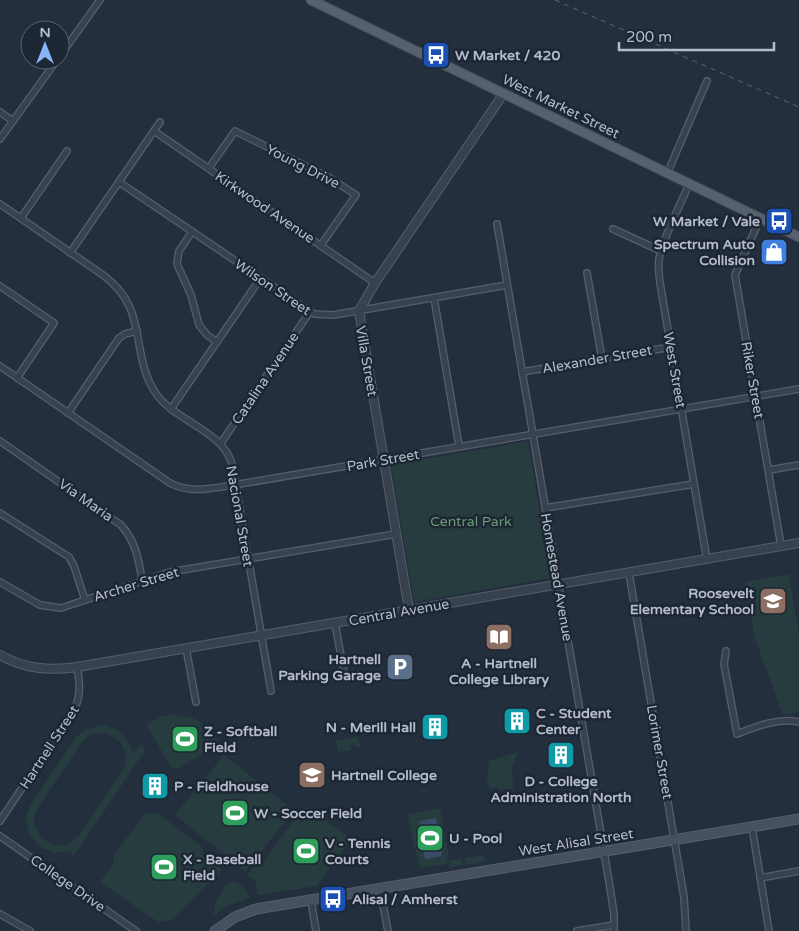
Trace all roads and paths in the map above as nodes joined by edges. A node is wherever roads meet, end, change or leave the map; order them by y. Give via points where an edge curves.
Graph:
1 (100, 0) edge
2 (310, 0) edge
3 (70, 42) edge
4 (50, 70) edge
5 (707, 81) dead end
6 (504, 93) junction
7 (0, 112) edge
8 (13, 121) junction
9 (160, 122) dead end
10 (154, 131) junction
11 (0, 139) edge
12 (67, 151) dead end
13 (210, 168) junction
14 (667, 174) junction
15 (119, 182) junction
16 (689, 184) junction
17 (0, 204) edge
18 (21, 218) junction
19 (760, 219) junction
20 (497, 224) dead end
21 (613, 229) dead end
22 (192, 232) junction
23 (799, 237) edge
24 (321, 245) junction
25 (661, 252) junction
26 (70, 253) junction
27 (587, 273) dead end
28 (260, 279) junction
29 (375, 283) junction
30 (507, 285) junction
31 (0, 286) edge
32 (434, 298) junction
33 (359, 311) junction
34 (309, 313) junction
35 (137, 331) junction
36 (217, 342) junction
37 (671, 347) junction
38 (602, 359) junction
39 (0, 366) edge
40 (522, 372) junction
41 (17, 378) junction
42 (799, 389) edge
43 (756, 396) junction
44 (171, 409) junction
45 (682, 409) junction
46 (68, 413) junction
47 (533, 434) junction
48 (0, 441) edge
49 (221, 444) junction
50 (459, 446) junction
51 (384, 460) junction
52 (799, 465) edge
53 (769, 470) junction
54 (694, 484) junction
55 (235, 485) junction
56 (545, 508) junction
57 (0, 513) edge
58 (396, 534) junction
59 (799, 543) edge
60 (781, 546) junction
61 (248, 559) junction
62 (707, 560) junction
63 (629, 573) junction
64 (142, 581) junction
65 (0, 582) edge
66 (558, 584) junction
67 (85, 600) junction
68 (409, 610) junction
69 (336, 623) junction
70 (261, 636) junction
71 (186, 648) junction
72 (726, 651) dead end
73 (0, 655) edge
74 (77, 667) junction
75 (345, 678) dead end
76 (271, 691) dead end
77 (196, 702) dead end
78 (799, 722) edge
79 (799, 819) edge
80 (0, 821) edge
81 (752, 827) junction
82 (0, 836) edge
83 (675, 839) junction
84 (603, 852) junction
85 (799, 871) edge
86 (760, 878) junction
87 (380, 889) junction
88 (311, 900) junction
89 (0, 914) edge
90 (614, 928) edge
91 (127, 929) edge
92 (30, 931) edge
93 (136, 931) edge
94 (216, 931) edge
95 (316, 931) edge
96 (388, 931) edge
97 (577, 931) edge
98 (686, 931) edge
99 (769, 931) edge

1 - 3 street
2 - 6 main road, West Market Street
4 - 8 street
5 - 14 street
6 - 14 main road, West Market Street
6 - 29 street, Villa Street
7 - 8 street
8 - 11 street
9 - 10 street
10 - 13 street, Kirkwood Avenue
10 - 15 street
12 - 18 street
13 - 24 street, Kirkwood Avenue
13 - 24 street, Young Drive via 234,131 356,195
14 - 16 main road, West Market Street
15 - 22 street, Wilson Street
15 - 26 street
16 - 19 main road, West Market Street
16 - 25 street, West Street
17 - 18 street
18 - 26 street
19 - 23 main road, West Market Street
19 - 43 street, Riker Street via 735,275
20 - 30 street, Homestead Avenue
21 - 25 street
22 - 28 street, Wilson Street
22 - 36 street via 179,252 177,264 191,295 199,325
24 - 29 street, Kirkwood Avenue
25 - 37 street, West Street via 659,275
26 - 35 street via 118,288 130,307
27 - 38 street
28 - 34 street, Wilson Street
28 - 36 street
29 - 33 street, Villa Street
30 - 32 street, Wilson Street
30 - 40 street, Homestead Avenue
31 - 41 street via 54,323
32 - 33 street, Wilson Street
32 - 50 street
33 - 34 street, Wilson Street via 327,316
33 - 51 street, Villa Street
34 - 49 street, Catalina Avenue
35 - 44 street via 147,376
35 - 46 street via 120,338
36 - 44 street
37 - 38 street, Alexander Street
37 - 45 street, West Street
38 - 40 street, Alexander Street
39 - 41 street, Park Street
40 - 47 street, Homestead Avenue
41 - 46 street, Park Street
42 - 43 street, Park Street
43 - 45 street, Park Street
43 - 53 street, Riker Street
44 - 49 street
45 - 47 street, Park Street
45 - 54 street, West Street
46 - 55 street, Park Street via 174,485 199,490
47 - 50 street, Park Street
47 - 56 street, Homestead Avenue
48 - 64 street, Via Maria via 121,525 136,548
49 - 55 street, Nacional Street via 230,459
50 - 51 street, Park Street
51 - 55 street, Park Street
51 - 58 street, Villa Street
52 - 53 street
53 - 60 street, Riker Street
54 - 56 street
54 - 62 street, West Street
55 - 61 street, Nacional Street
56 - 66 street, Homestead Avenue
57 - 67 street via 69,558
58 - 61 street, Archer Street
58 - 68 street, Villa Street
59 - 60 street, Central Avenue
60 - 62 street, Central Avenue
61 - 64 street, Archer Street
61 - 70 street, Nacional Street
62 - 63 street, Central Avenue
63 - 66 street, Central Avenue
63 - 83 street, Lorimer Street
64 - 67 street, Archer Street
65 - 67 street, Archer Street via 47,607 66,607
66 - 68 street, Central Avenue
66 - 84 street, Homestead Avenue
68 - 69 street, Central Avenue
69 - 70 street, Central Avenue
69 - 75 street
70 - 71 street, Central Avenue
70 - 76 street, Nacional Street
71 - 74 street, Central Avenue
71 - 77 street
72 - 78 street via 724,664 737,734 774,723
73 - 74 street, Central Avenue via 35,668
74 - 80 street, Hartnell Street via 78,703
79 - 81 main road, West Alisal Street
81 - 83 main road, West Alisal Street
81 - 86 street
82 - 91 street, College Drive
83 - 84 main road, West Alisal Street
83 - 98 street, Lorimer Street
84 - 87 main road, West Alisal Street
84 - 90 street, Homestead Avenue
85 - 86 street
86 - 99 street
87 - 88 main road, West Alisal Street
87 - 96 street
88 - 94 main road, West Alisal Street via 245,912
88 - 95 street
89 - 92 street
90 - 97 street
91 - 93 street, College Drive

